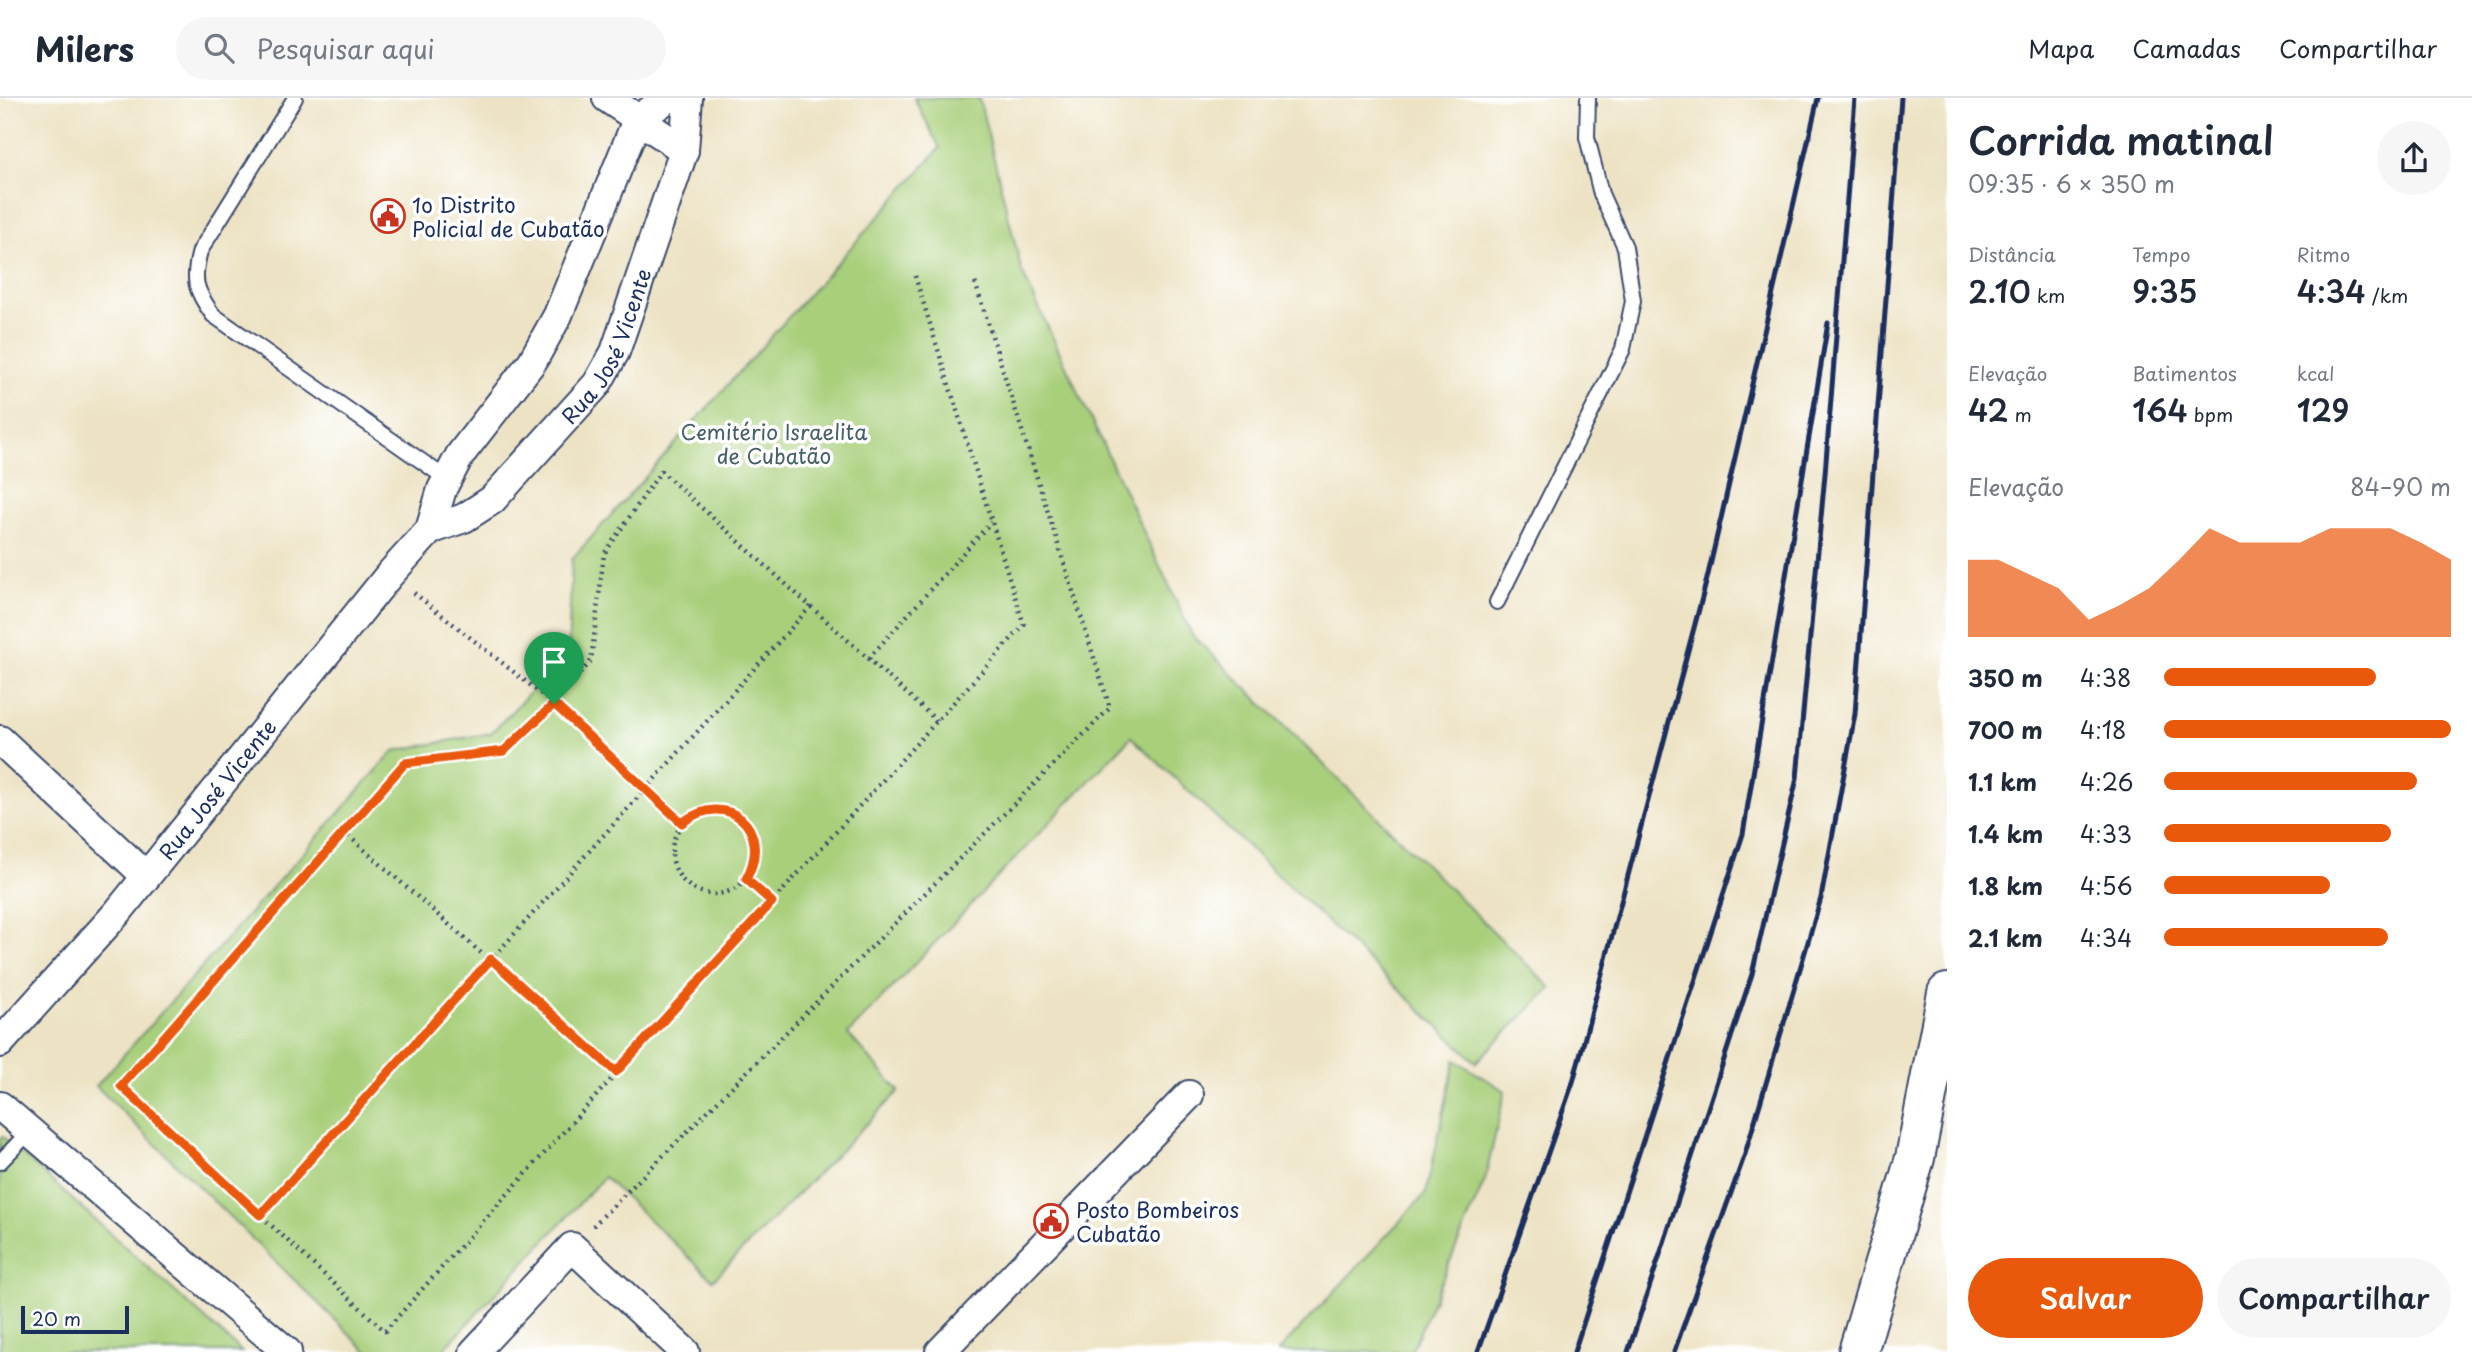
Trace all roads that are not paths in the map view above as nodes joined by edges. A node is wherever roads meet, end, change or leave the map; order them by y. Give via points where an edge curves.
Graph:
1 (295, 98) edge
2 (607, 98) edge
3 (668, 98) edge
4 (688, 98) edge
5 (1588, 98) edge
6 (637, 120) junction
7 (684, 150) junction
8 (447, 479) junction
9 (430, 530) junction
10 (1497, 602) dead end
11 (0, 740) edge
12 (145, 875) junction
13 (1947, 993) edge
14 (0, 1043) edge
15 (1189, 1094) dead end
16 (0, 1105) edge
17 (30, 1131) junction
18 (0, 1162) edge
19 (287, 1352) edge
20 (474, 1352) edge
21 (685, 1352) edge
22 (940, 1352) edge
23 (1858, 1352) edge

1 - 8 lane via 200,251 194,274 200,297 213,314
2 - 6 street
3 - 6 street
4 - 7 street, Rua José Vicente
5 - 10 lane via 1587,137 1601,194 1625,247 1633,301 1623,349
6 - 7 street
6 - 8 street, Rua José Vicente via 558,315 532,362 460,455
7 - 9 street, Rua José Vicente via 615,352 597,384 492,500 464,518
8 - 9 street, Rua José Vicente
9 - 12 street, Rua José Vicente
11 - 12 street
12 - 14 street, Rua José Vicente via 117,913
13 - 23 highway via 1915,1158
15 - 22 street
16 - 17 street
17 - 18 lane
17 - 19 street
20 - 21 street via 572,1247

